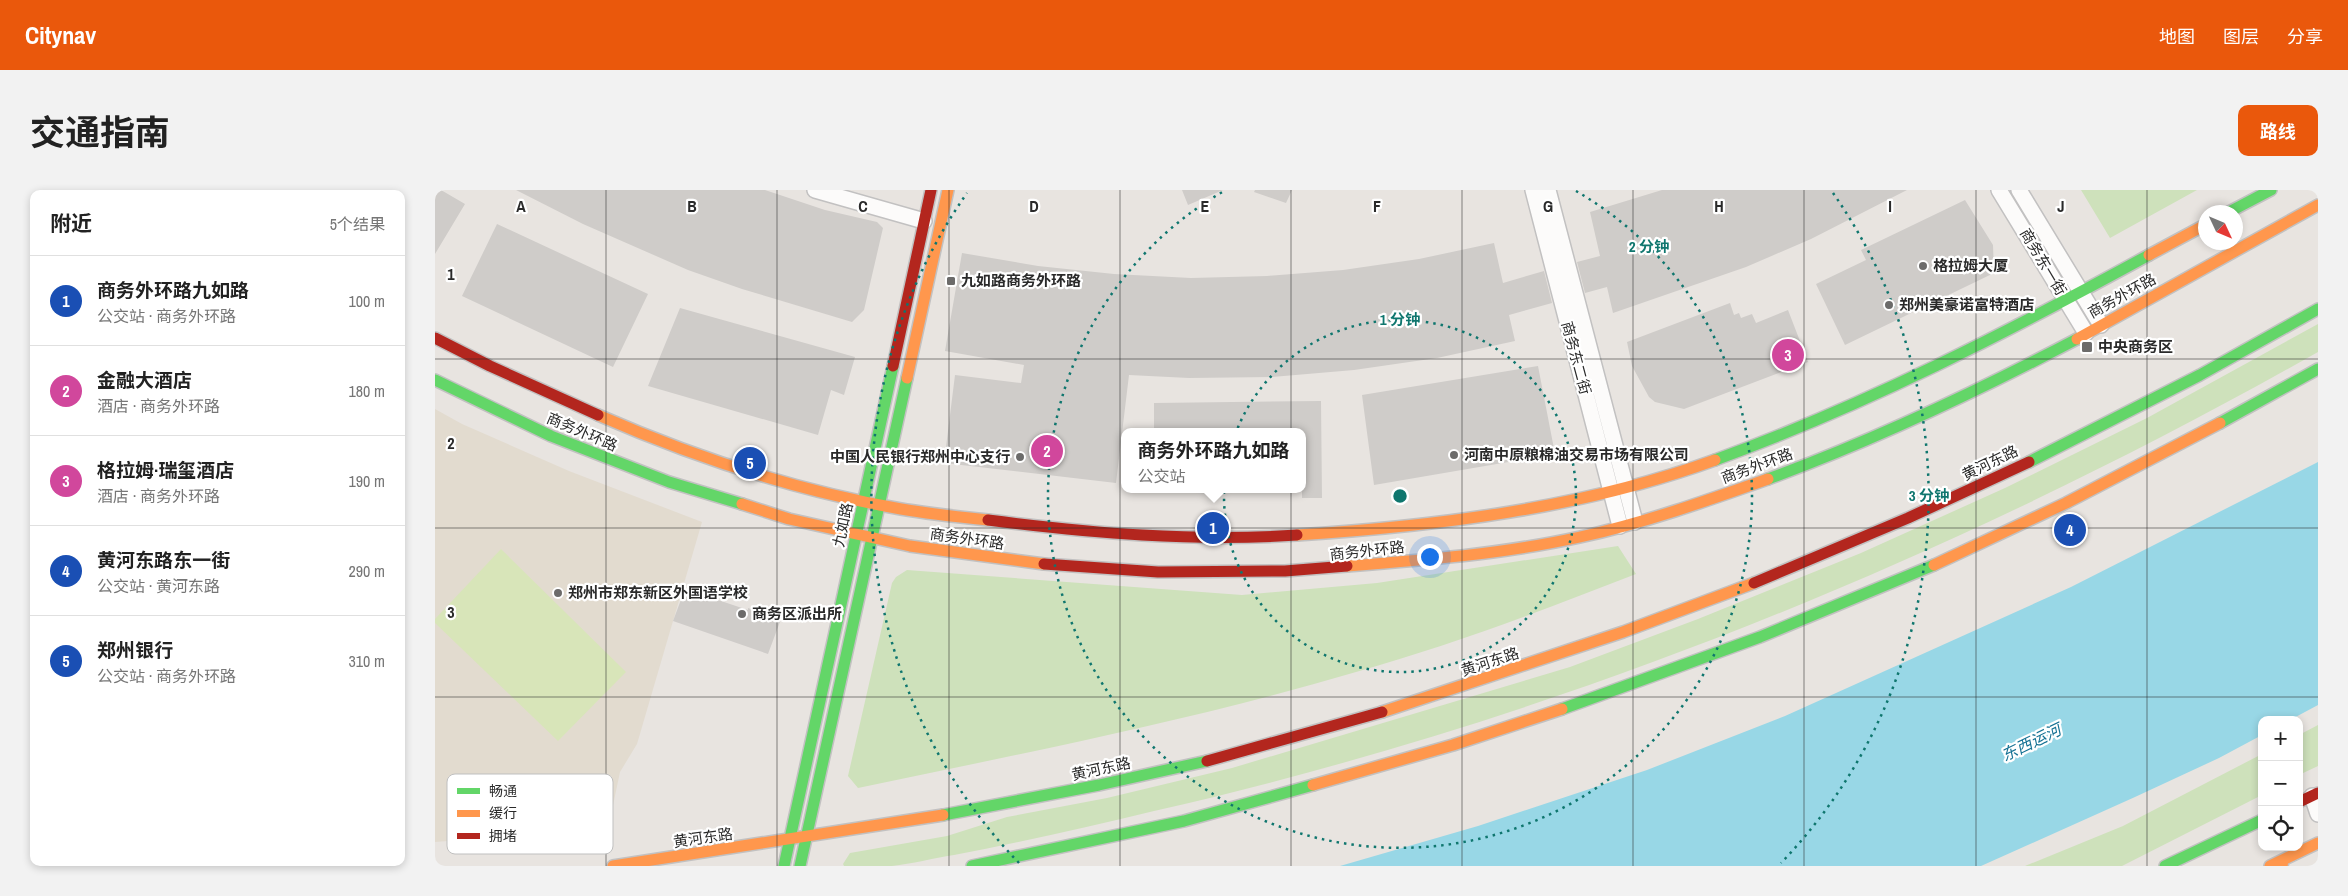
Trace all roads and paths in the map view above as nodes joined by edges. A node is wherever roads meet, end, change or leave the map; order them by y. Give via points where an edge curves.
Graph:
1 (815, 190) edge
2 (931, 190) edge
3 (947, 190) edge
4 (1533, 190) edge
5 (1548, 190) edge
6 (1999, 190) edge
7 (2019, 190) edge
8 (2271, 190) edge
9 (2242, 205) edge
10 (2318, 205) edge
11 (924, 221) junction
12 (2198, 229) edge
13 (2081, 292) junction
14 (2066, 300) junction
15 (2318, 309) edge
16 (2101, 325) junction
17 (2086, 333) junction
18 (435, 338) edge
19 (2318, 369) edge
20 (435, 380) edge
21 (1619, 489) junction
22 (864, 500) junction
23 (880, 504) junction
24 (1628, 524) junction
25 (856, 536) junction
26 (872, 539) junction
27 (2310, 797) edge
28 (2318, 814) edge
29 (2258, 822) edge
30 (807, 838) junction
31 (789, 841) junction
32 (2318, 843) edge
33 (2283, 863) edge
34 (613, 866) edge
35 (784, 866) edge
36 (800, 866) edge
37 (972, 866) edge
38 (2165, 866) edge
39 (2270, 866) edge

1 - 11 street
2 - 11 street, 九如路
3 - 23 street, 九如路
4 - 21 street, 商务东二街
5 - 21 street, 商务东二街
6 - 14 street, 商务东一街
7 - 13 street, 商务东一街
8 - 9 street
10 - 16 street, 商务外环路
11 - 22 street, 九如路
12 - 13 street, 商务外环路
13 - 14 street, 商务外环路
13 - 16 street, 商务东一街
14 - 17 street, 商务东一街
14 - 21 street, 商务外环路 via 1938,366 1812,424 1695,467
15 - 30 street, 黄河东路 via 2182,385 1978,486 1796,566 1611,637 1359,719 1171,770 946,816
16 - 17 street, 商务外环路
17 - 24 street, 商务外环路 via 1925,415 1815,461 1714,498
18 - 22 street, 商务外环路 via 501,373 626,427 739,467
19 - 37 street via 2207,431 2000,534 1807,618 1637,683 1374,770 1188,820
20 - 25 street, 商务外环路 via 494,410 620,465 727,502
21 - 23 street, 商务外环路 via 1531,509 1345,531 1255,537 1074,531
21 - 24 street, 商务东二街
22 - 23 street, 商务外环路
22 - 25 street, 九如路
23 - 26 street, 九如路
24 - 26 street, 商务外环路 via 1517,548 1374,566 1256,574 1070,568 948,553
25 - 26 street, 商务外环路
25 - 31 street, 九如路
26 - 30 street, 九如路
27 - 28 street
29 - 38 street
30 - 31 street, 黄河东路
30 - 36 street, 九如路
31 - 34 street, 黄河东路
31 - 35 street, 九如路
32 - 33 street
33 - 39 street

